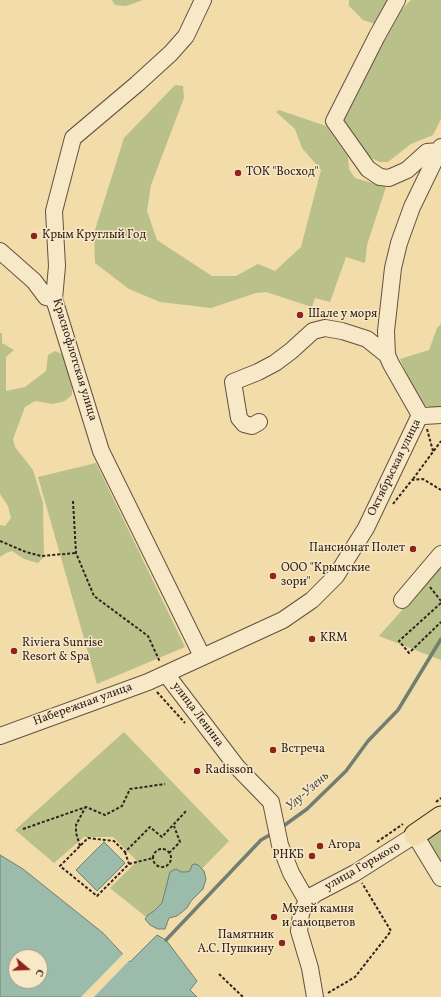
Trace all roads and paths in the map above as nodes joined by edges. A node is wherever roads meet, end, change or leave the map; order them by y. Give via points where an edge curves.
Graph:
1 (202, 0) edge
2 (397, 0) edge
3 (440, 149) edge
4 (0, 251) edge
5 (54, 299) junction
6 (387, 355) junction
7 (441, 414) edge
8 (422, 415) junction
9 (259, 422) dead end
10 (441, 441) edge
11 (433, 451) junction
12 (422, 479) dead end
13 (412, 480) dead end
14 (441, 490) edge
15 (73, 501) dead end
16 (0, 541) edge
17 (76, 553) junction
18 (441, 554) edge
19 (421, 577) junction
20 (402, 600) dead end
21 (441, 602) edge
22 (441, 622) edge
23 (202, 656) junction
24 (166, 674) junction
25 (3, 733) edge
26 (165, 784) dead end
27 (86, 807) junction
28 (187, 810) dead end
29 (441, 817) edge
30 (173, 825) junction
31 (23, 829) dead end
32 (415, 835) junction
33 (80, 846) junction
34 (125, 852) junction
35 (169, 853) junction
36 (154, 858) junction
37 (129, 864) junction
38 (355, 873) junction
39 (441, 878) edge
40 (307, 901) junction
41 (219, 974) dead end
42 (320, 995) edge
43 (244, 997) edge

1 - 5 street, Краснофлотская улица via 186,36 171,53 73,138 54,211 57,266
2 - 3 street via 334,121 368,169 380,177 389,178 407,170 427,152
3 - 6 street, Октябрьская улица via 412,207 399,243 393,268 386,331
4 - 5 street via 34,281 46,297
5 - 23 street, Краснофлотская улица via 102,452
6 - 8 street, Октябрьская улица
6 - 9 street via 367,339 348,333 325,328 313,332 275,363 233,382 239,418 244,424 252,426
7 - 8 street
8 - 11 path
8 - 23 street, Октябрьская улица via 366,528 336,576 312,600 283,620
10 - 11 path
11 - 13 path
12 - 14 path
15 - 17 path
16 - 17 path via 41,556
17 - 24 path via 94,596 148,636
18 - 19 street
19 - 20 street
19 - 21 path
21 - 22 path via 399,641 409,653
23 - 24 street, Октябрьская улица
24 - 25 street, Набережная улица
24 - 40 street, улица Ленина via 238,767 271,802 280,845 291,873
26 - 27 path via 130,789 122,806 105,815
27 - 31 path
27 - 33 path via 76,826
28 - 30 path
29 - 32 main road, улица Горького
30 - 34 path via 162,837 150,827
30 - 35 path via 180,842
32 - 38 street, улица Горького
32 - 39 street
33 - 34 path via 88,838 114,841
33 - 37 path via 60,866 97,896
34 - 37 path
35 - 36 path via 161,849 156,852
35 - 36 path via 171,860 164,867 157,865
36 - 37 path
38 - 40 street, улица Горького via 315,894
38 - 42 path via 390,931 355,977
40 - 42 street via 301,913 300,931
41 - 43 path

